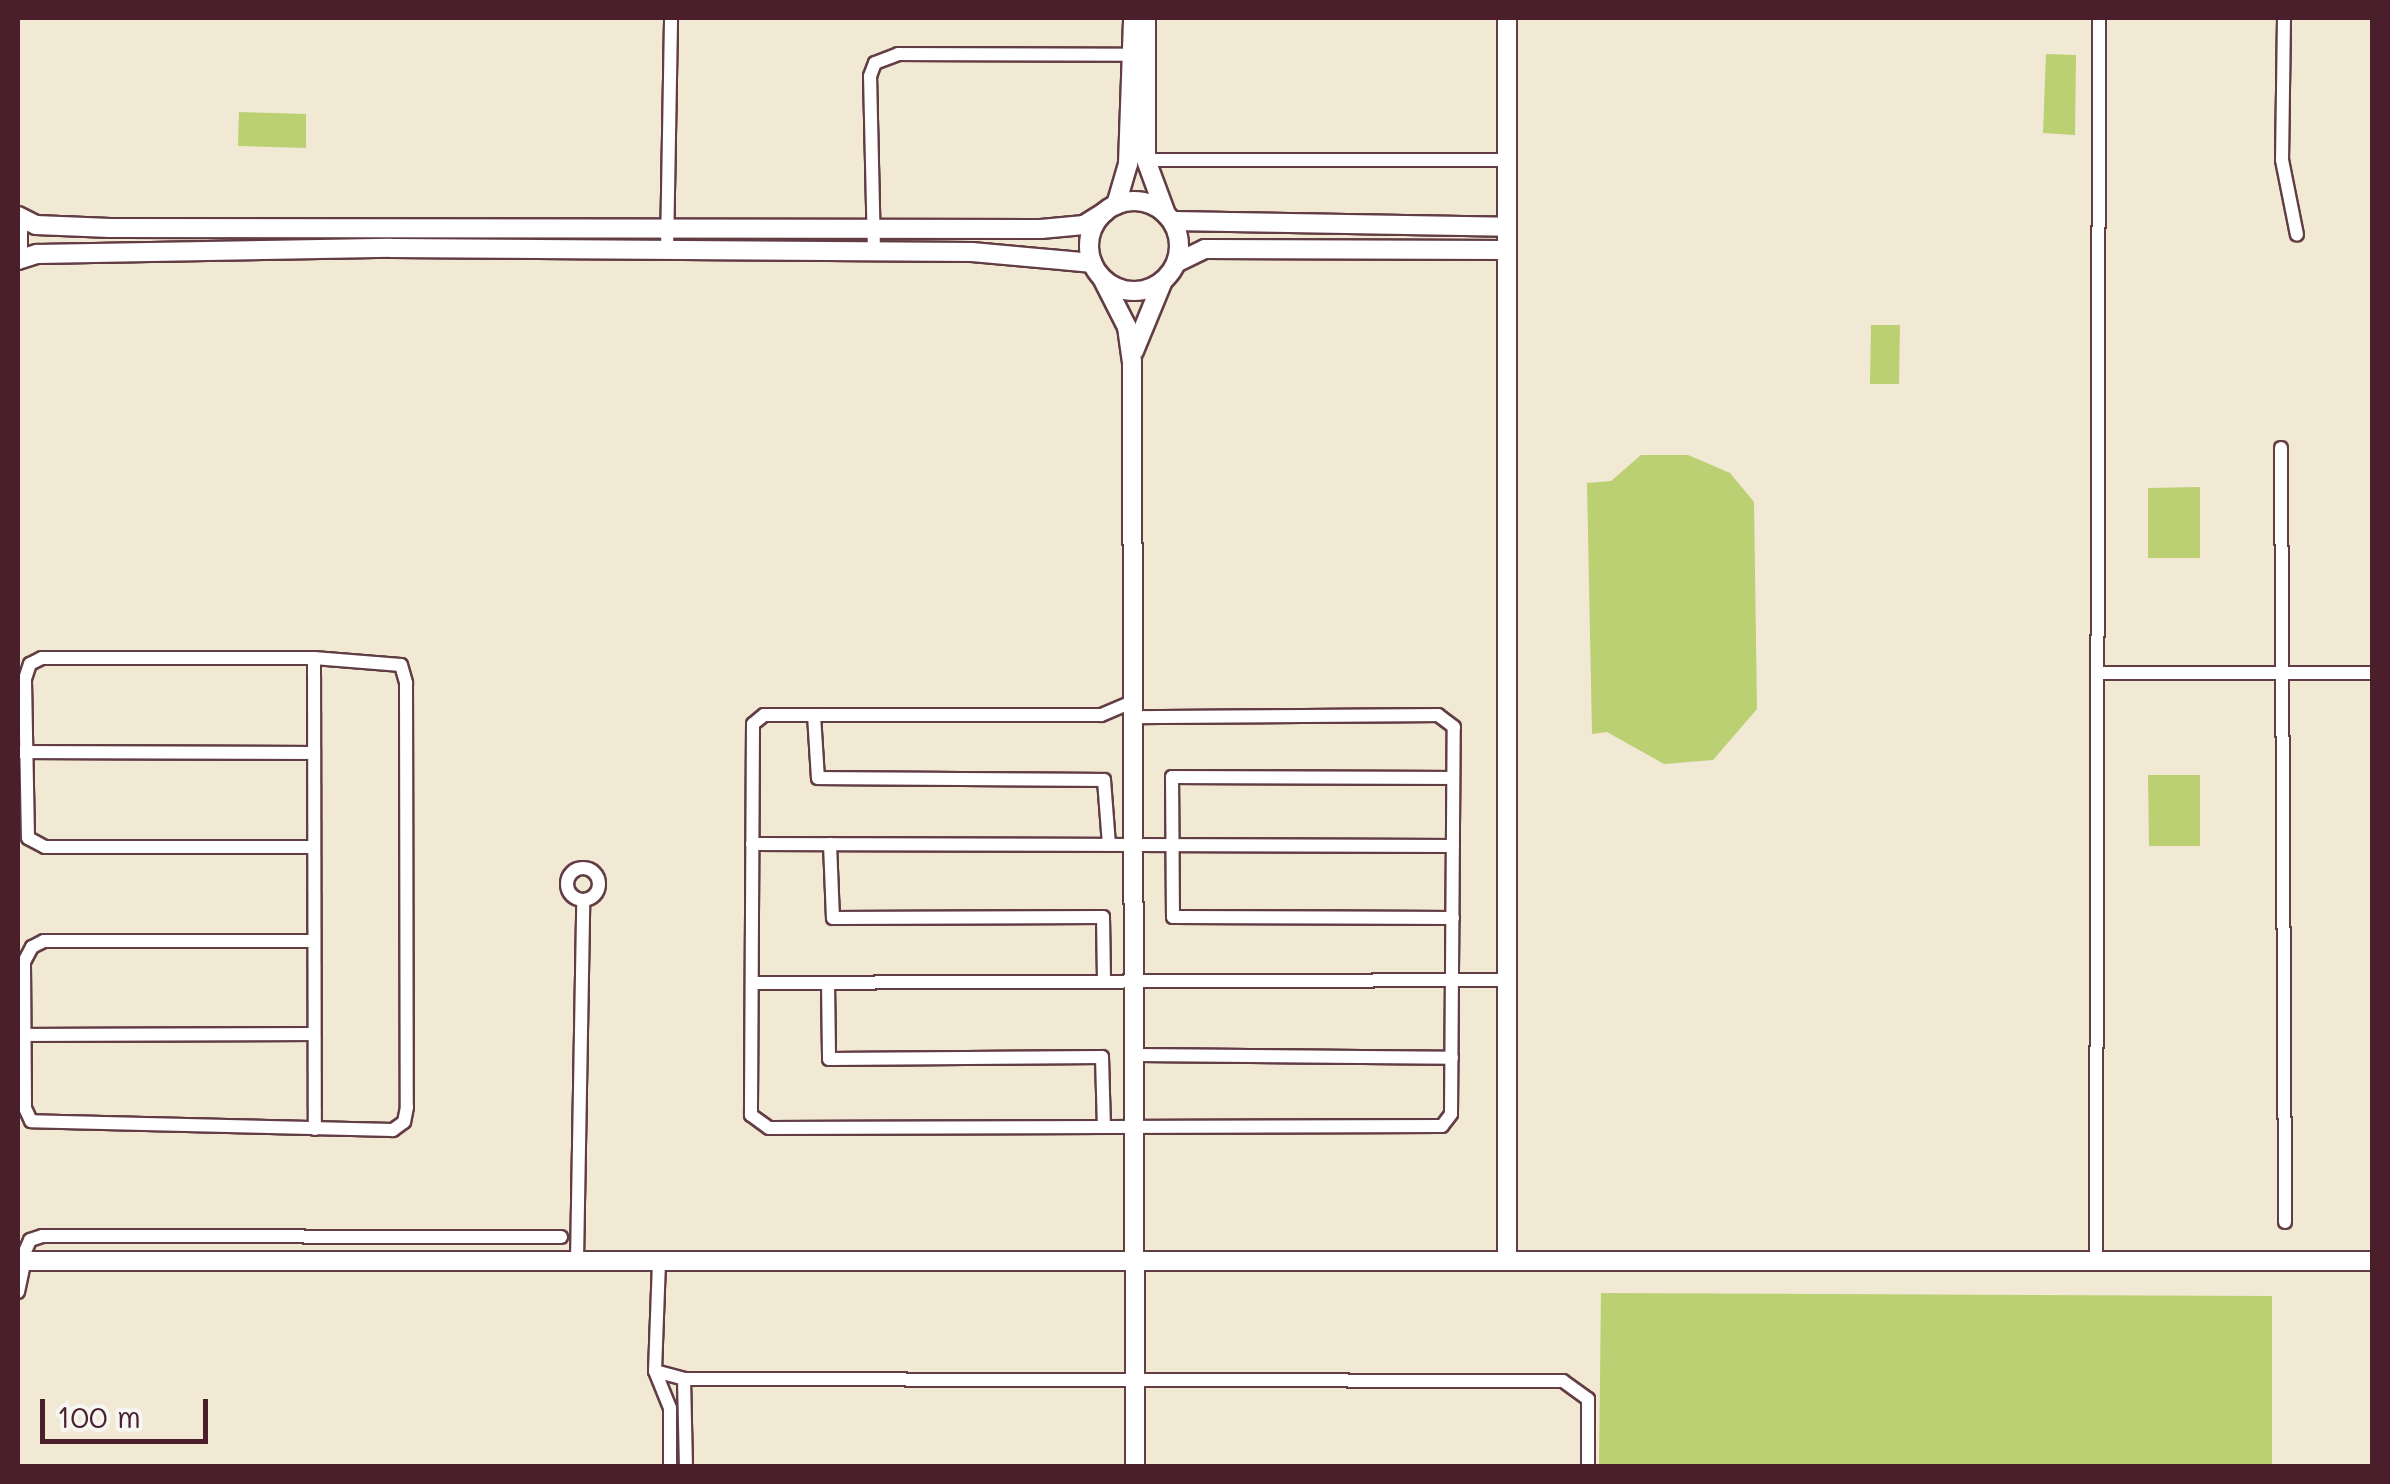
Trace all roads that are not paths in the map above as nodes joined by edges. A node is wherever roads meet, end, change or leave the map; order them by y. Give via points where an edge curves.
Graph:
1 (671, 18) edge
2 (1132, 18) edge
3 (1146, 18) edge
4 (1507, 18) edge
5 (2099, 18) edge
6 (2284, 18) edge
7 (1132, 55) junction
8 (1146, 160) junction
9 (1508, 160) junction
10 (1110, 209) junction
11 (18, 216) edge
12 (1169, 218) junction
13 (18, 224) edge
14 (667, 226) junction
15 (874, 226) junction
16 (1507, 226) junction
17 (2297, 235) dead end
18 (667, 250) junction
19 (874, 250) junction
20 (1507, 250) junction
21 (18, 260) edge
22 (1176, 263) junction
23 (1097, 270) junction
24 (1164, 280) junction
25 (1132, 361) junction
26 (2280, 448) dead end
27 (314, 658) junction
28 (2098, 673) junction
29 (2284, 673) junction
30 (2372, 673) edge
31 (1101, 715) junction
32 (1132, 715) junction
33 (814, 716) junction
34 (21, 752) edge
35 (314, 753) junction
36 (1454, 778) junction
37 (752, 844) junction
38 (830, 844) junction
39 (1109, 845) junction
40 (1134, 845) junction
41 (1173, 846) junction
42 (1453, 846) junction
43 (314, 847) junction
44 (583, 900) dead end
45 (1453, 918) junction
46 (314, 941) junction
47 (1452, 980) junction
48 (1507, 980) junction
49 (1134, 981) junction
50 (828, 982) junction
51 (1104, 982) junction
52 (752, 983) junction
53 (314, 1034) junction
54 (21, 1035) edge
55 (1138, 1055) junction
56 (1452, 1058) junction
57 (1104, 1127) junction
58 (1138, 1127) junction
59 (315, 1129) junction
60 (2285, 1222) dead end
61 (561, 1237) dead end
62 (1507, 1260) junction
63 (2096, 1260) junction
64 (21, 1261) edge
65 (577, 1261) junction
66 (2372, 1261) edge
67 (659, 1262) junction
68 (1135, 1262) junction
69 (18, 1292) edge
70 (655, 1371) junction
71 (684, 1379) junction
72 (1136, 1379) junction
73 (670, 1466) edge
74 (686, 1466) edge
75 (1135, 1466) edge
76 (1588, 1466) edge

1 - 14 street
2 - 7 street
3 - 8 street
4 - 9 street
5 - 28 street
6 - 17 street via 2282,160
7 - 10 street via 1128,164
7 - 15 street via 884,57 870,76
8 - 9 street
8 - 12 street
9 - 16 street
10 - 12 street via 1142,202
10 - 15 street via 1084,225 1042,229
10 - 23 street via 1090,236
11 - 14 street via 36,225 110,228
12 - 16 street
12 - 22 street via 1179,240
13 - 21 street
14 - 15 street
14 - 18 street
15 - 19 street
16 - 20 street
18 - 19 street
18 - 21 street via 353,249 37,254
19 - 23 street via 1067,256
20 - 22 street via 1205,249
20 - 48 street
22 - 24 street
23 - 24 street via 1140,291
23 - 25 street via 1127,327
24 - 25 street via 1146,310
25 - 32 street
26 - 29 street
27 - 34 street via 42,658 30,664 24,679
27 - 35 street
27 - 59 street via 401,665 407,1010 404,1122 393,1130
28 - 29 street
28 - 63 street
29 - 30 street
29 - 60 street
31 - 32 street
31 - 32 street
31 - 33 street
32 - 36 street via 1438,715 1454,727
32 - 40 street
33 - 37 street via 764,716 753,724
33 - 39 street via 818,778 1104,780
34 - 35 street
34 - 43 street via 28,838 45,846
35 - 43 street
36 - 41 street via 1172,778
36 - 42 street
37 - 38 street
37 - 52 street
38 - 39 street
38 - 51 street via 833,918 1104,917
39 - 40 street
40 - 41 street
40 - 49 street
41 - 42 street
41 - 45 street via 1174,917
42 - 45 street
43 - 46 street
44 - 65 street
45 - 47 street
46 - 53 street
46 - 54 street via 44,940 24,962
47 - 48 street
47 - 49 street
47 - 56 street
48 - 62 street
49 - 51 street
49 - 55 street
50 - 51 street
50 - 52 street
50 - 57 street via 829,1059 1102,1057
52 - 57 street via 751,1115 769,1128
53 - 54 street
53 - 59 street
54 - 59 street via 25,1108 41,1126
55 - 56 street
55 - 58 street
56 - 58 street via 1452,1114 1442,1126
57 - 58 street
58 - 68 street
61 - 64 street via 42,1236 30,1240
62 - 63 street
62 - 68 street
63 - 66 street
64 - 65 street
64 - 69 street
65 - 67 street
67 - 68 street
67 - 70 street
68 - 72 street
70 - 71 street
70 - 73 street via 670,1408
71 - 72 street
71 - 74 street
72 - 75 street
72 - 76 street via 1563,1381 1588,1400

